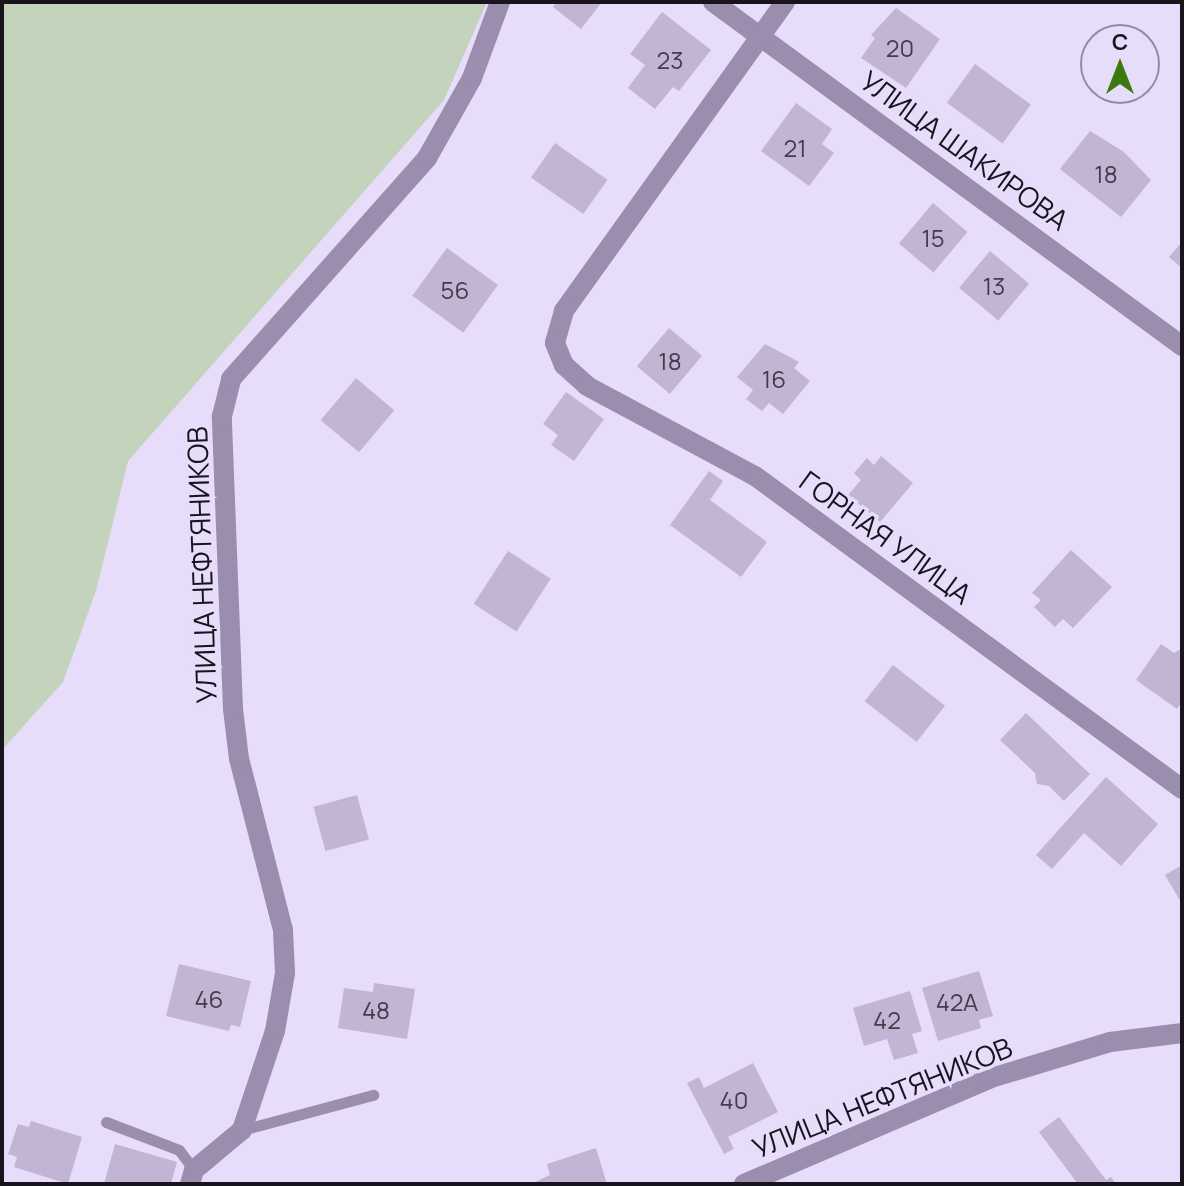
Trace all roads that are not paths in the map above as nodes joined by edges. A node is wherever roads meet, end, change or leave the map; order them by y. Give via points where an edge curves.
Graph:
1 (500, 2) edge
2 (713, 2) edge
3 (785, 2) edge
4 (762, 36) junction
5 (1182, 346) edge
6 (1182, 789) edge
7 (1182, 1033) edge
8 (373, 1095) dead end
9 (106, 1122) dead end
10 (242, 1130) junction
11 (192, 1177) edge
12 (744, 1184) edge

1 - 10 street, УЛИЦА НЕФТЯНИКОВ via 472,78 427,158 231,379 222,416 239,759 277,898 285,973 275,1031
2 - 4 street, УЛИЦА ШАКИРОВА
3 - 4 street
4 - 5 street, УЛИЦА ШАКИРОВА
4 - 6 street, ГОРНАЯ УЛИЦА via 564,311 555,343 564,365 587,386 755,476
7 - 12 street, УЛИЦА НЕФТЯНИКОВ via 1110,1042 991,1078
8 - 10 lane
9 - 11 lane via 179,1150
10 - 11 street

